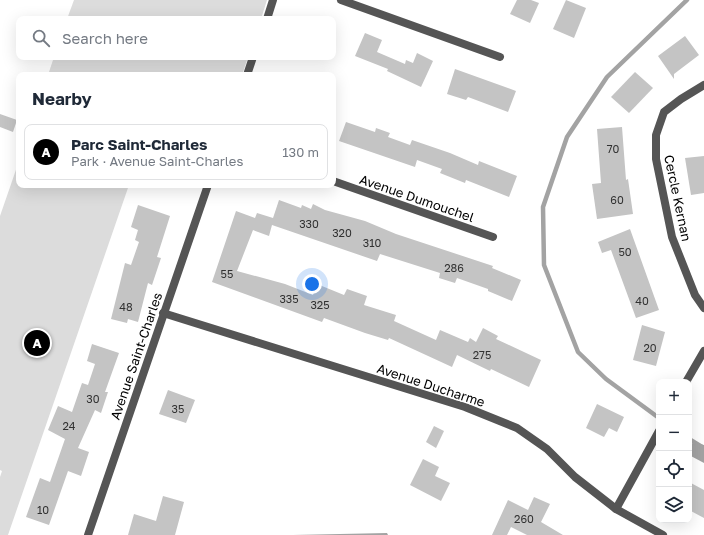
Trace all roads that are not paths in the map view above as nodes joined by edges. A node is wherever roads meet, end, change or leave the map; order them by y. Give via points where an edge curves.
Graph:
1 (273, 0) edge
2 (341, 0) edge
3 (268, 16) edge
4 (500, 57) dead end
5 (252, 60) edge
6 (248, 72) edge
7 (704, 85) edge
8 (336, 182) edge
9 (207, 188) edge
10 (493, 236) dead end
11 (704, 308) edge
12 (163, 313) junction
13 (704, 351) edge
14 (688, 379) edge
15 (656, 436) edge
16 (616, 509) junction
17 (88, 535) edge
18 (663, 535) edge

1 - 3 street
2 - 4 street
5 - 6 street
7 - 11 street, Cercle Kernan via 681,98 664,112 656,135 656,159 672,236 695,296
8 - 10 street, Avenue Dumouchel
9 - 12 street, Avenue Saint-Charles
12 - 16 street, Avenue Ducharme via 465,407 517,428 547,449 575,477
12 - 17 street, Avenue Saint-Charles
13 - 14 street
15 - 16 street
16 - 18 street, Avenue Ducharme

